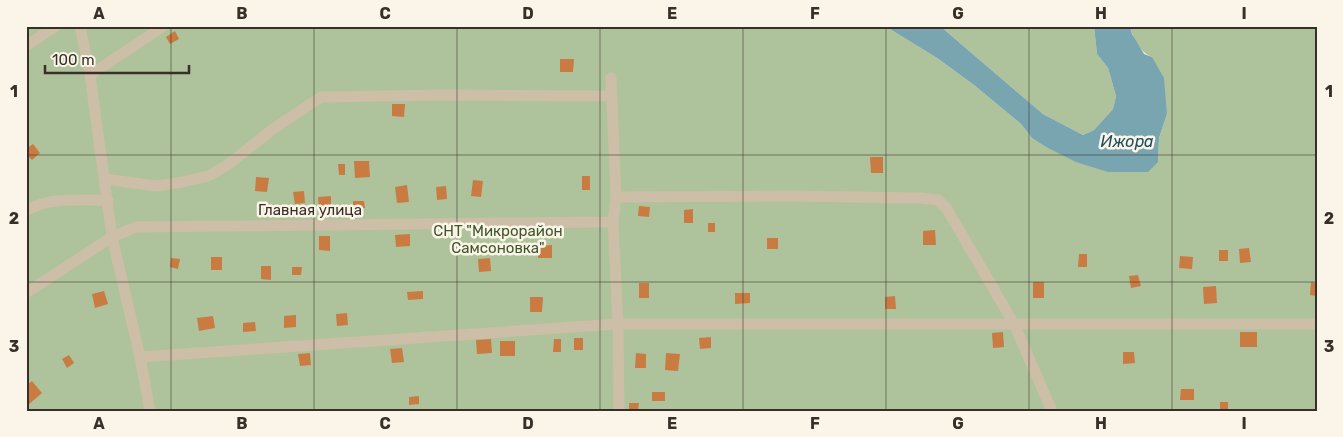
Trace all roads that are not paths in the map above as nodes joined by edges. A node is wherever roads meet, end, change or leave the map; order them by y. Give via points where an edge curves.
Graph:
1 (56, 26) edge
2 (80, 26) edge
3 (164, 26) edge
4 (26, 46) edge
5 (90, 75) junction
6 (611, 78) dead end
7 (612, 96) junction
8 (105, 179) junction
9 (616, 197) junction
10 (108, 200) junction
11 (26, 211) edge
12 (613, 222) junction
13 (112, 237) junction
14 (26, 293) edge
15 (618, 324) junction
16 (1014, 324) junction
17 (1317, 324) edge
18 (140, 357) junction
19 (150, 411) edge
20 (619, 411) edge
21 (1052, 411) edge

1 - 4 street
2 - 5 street
3 - 5 street
5 - 8 street
6 - 7 street
7 - 8 street via 321,97 208,176 156,186
7 - 9 street
8 - 10 street
9 - 12 street
9 - 16 street via 788,196 938,200 947,209
10 - 11 street via 55,201
10 - 13 street
12 - 13 street, Главная улица via 136,227
12 - 15 street
13 - 14 street, Главная улица
13 - 18 street
15 - 16 street
15 - 18 street
15 - 20 street
16 - 17 street
16 - 21 street
18 - 19 street

